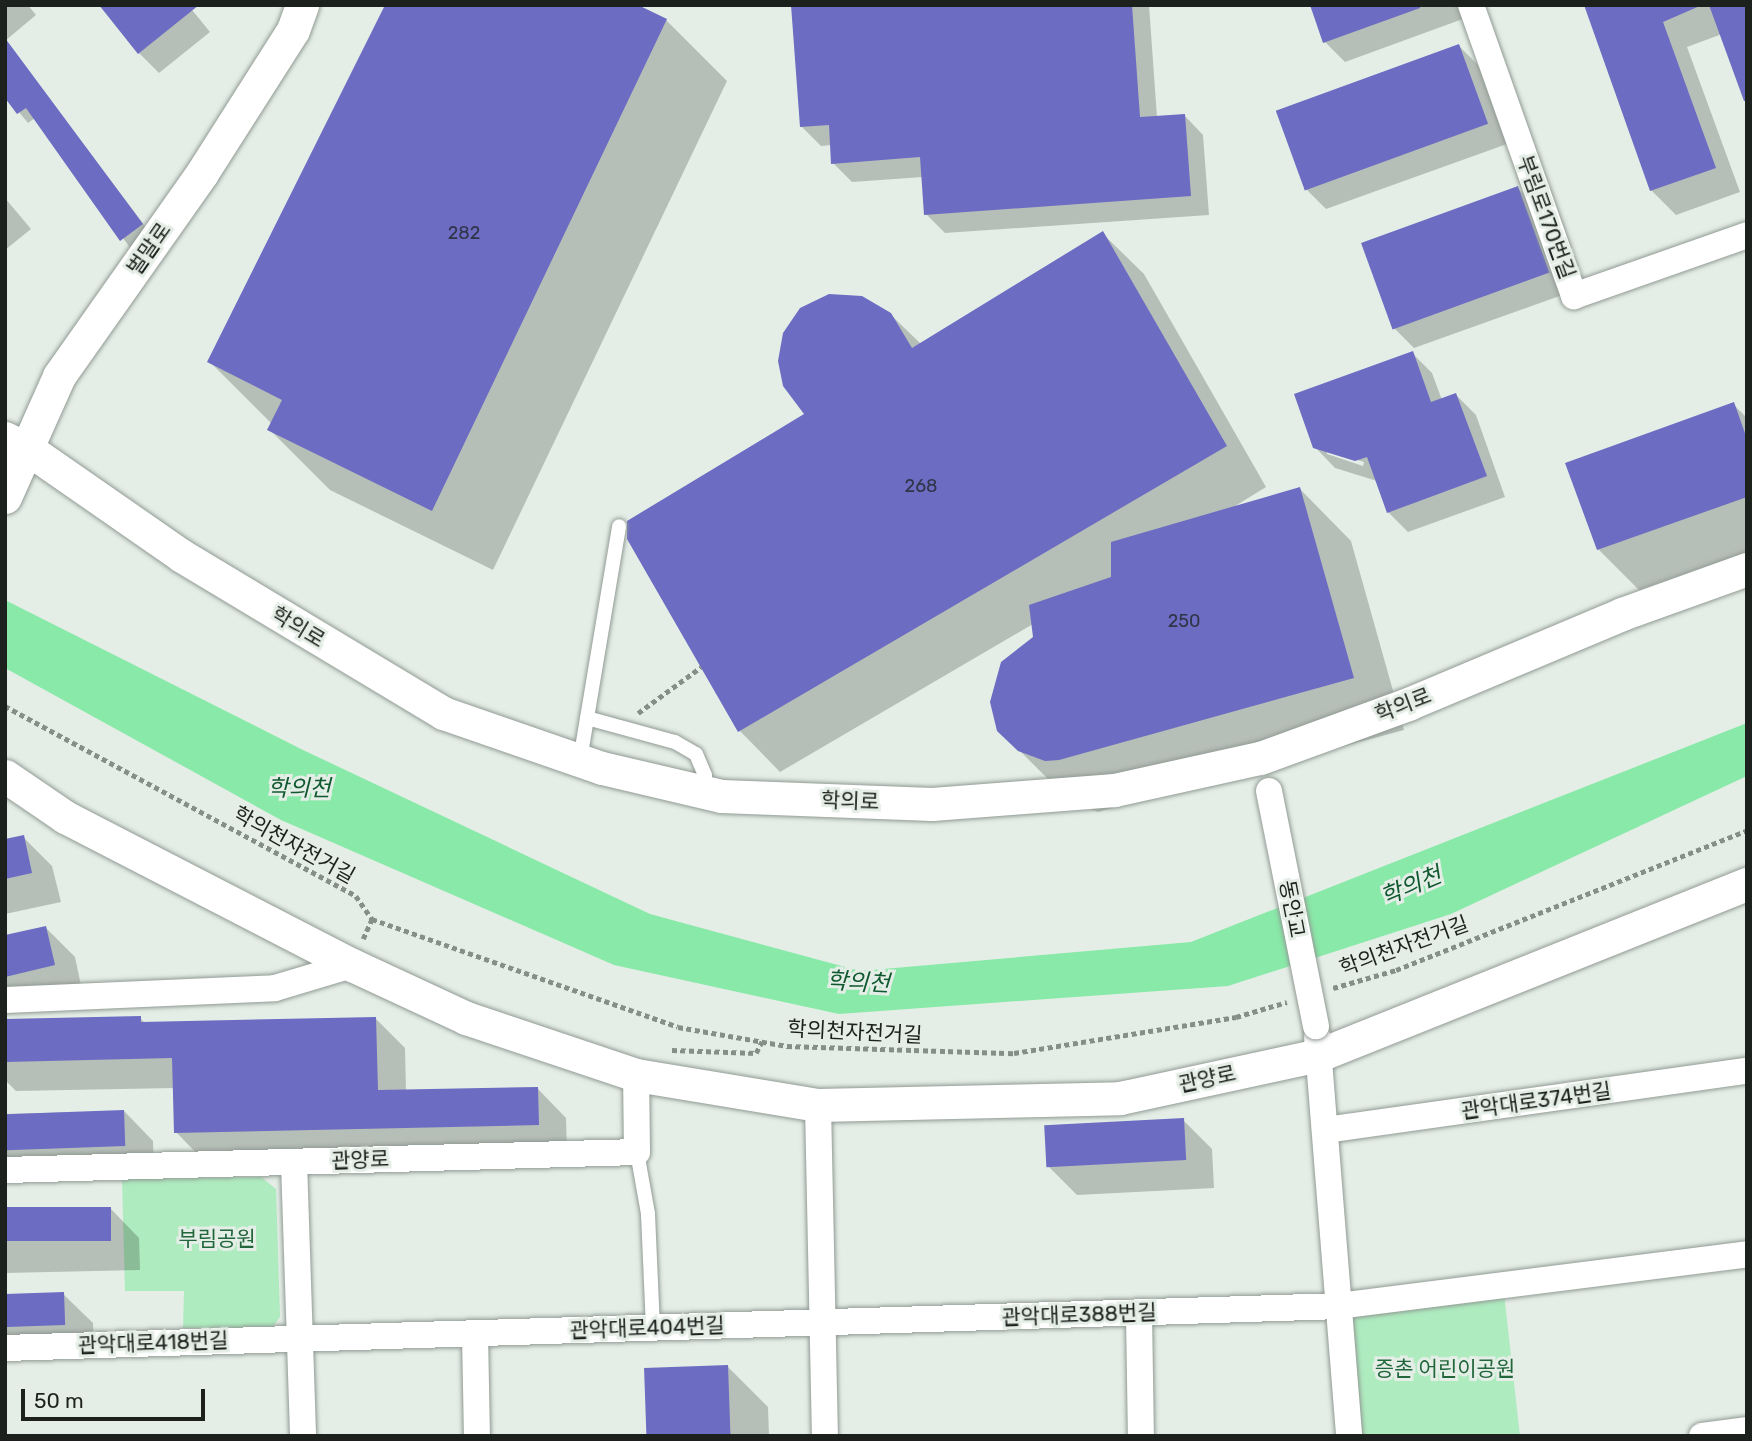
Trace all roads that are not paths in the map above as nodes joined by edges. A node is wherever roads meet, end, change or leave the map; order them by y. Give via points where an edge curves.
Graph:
1 (302, 5) edge
2 (1471, 5) edge
3 (1747, 234) edge
4 (17, 443) edge
5 (5, 498) edge
6 (619, 526) dead end
7 (1747, 569) edge
8 (587, 718) junction
9 (1260, 758) junction
10 (580, 760) junction
11 (5, 776) edge
12 (702, 792) junction
13 (5, 800) edge
14 (42, 804) junction
15 (1747, 884) edge
16 (352, 965) junction
17 (5, 1000) edge
18 (1318, 1041) junction
19 (1747, 1071) edge
20 (636, 1074) junction
21 (818, 1105) junction
22 (1325, 1130) junction
23 (638, 1152) junction
24 (294, 1162) junction
25 (5, 1170) edge
26 (1747, 1254) edge
27 (1338, 1306) junction
28 (1139, 1314) junction
29 (820, 1323) junction
30 (653, 1328) junction
31 (475, 1334) junction
32 (300, 1338) junction
33 (5, 1348) edge
34 (1747, 1430) edge
35 (303, 1436) edge
36 (477, 1436) edge
37 (825, 1436) edge
38 (1141, 1436) edge
39 (1349, 1436) edge
40 (1702, 1436) edge

1 - 4 street, 벌말로 via 293,30 209,162
2 - 3 street, 부림로170번길 via 1574,296
4 - 5 street, 벌말로
4 - 10 street, 학의로 via 182,556 443,713
6 - 8 lane
7 - 9 street, 학의로
8 - 10 lane
8 - 12 lane via 675,742 696,754 705,775
9 - 12 street, 학의로 via 1114,790 932,804
9 - 18 street, 동안교, bridge
10 - 12 street, 학의로
11 - 14 street, 관양로
13 - 14 street
14 - 16 street, 관양로
15 - 18 street, 관양로
16 - 17 street via 275,988
16 - 20 street, 관양로 via 466,1018
18 - 21 street, 관양로 via 1120,1098
18 - 22 street
19 - 22 street, 관악대로374번길
20 - 21 street, 관양로
20 - 23 street
21 - 29 street
22 - 27 street
23 - 24 street, 관양로
23 - 30 lane via 648,1214
24 - 25 street, 관양로
24 - 32 street
26 - 27 street
27 - 28 street, 관악대로388번길
27 - 39 street
28 - 29 street, 관악대로388번길
28 - 38 street
29 - 30 street, 관악대로404번길
29 - 37 street
30 - 31 street, 관악대로404번길
31 - 32 street, 관악대로404번길
31 - 36 street
32 - 33 street, 관악대로418번길
32 - 35 street
34 - 40 street

